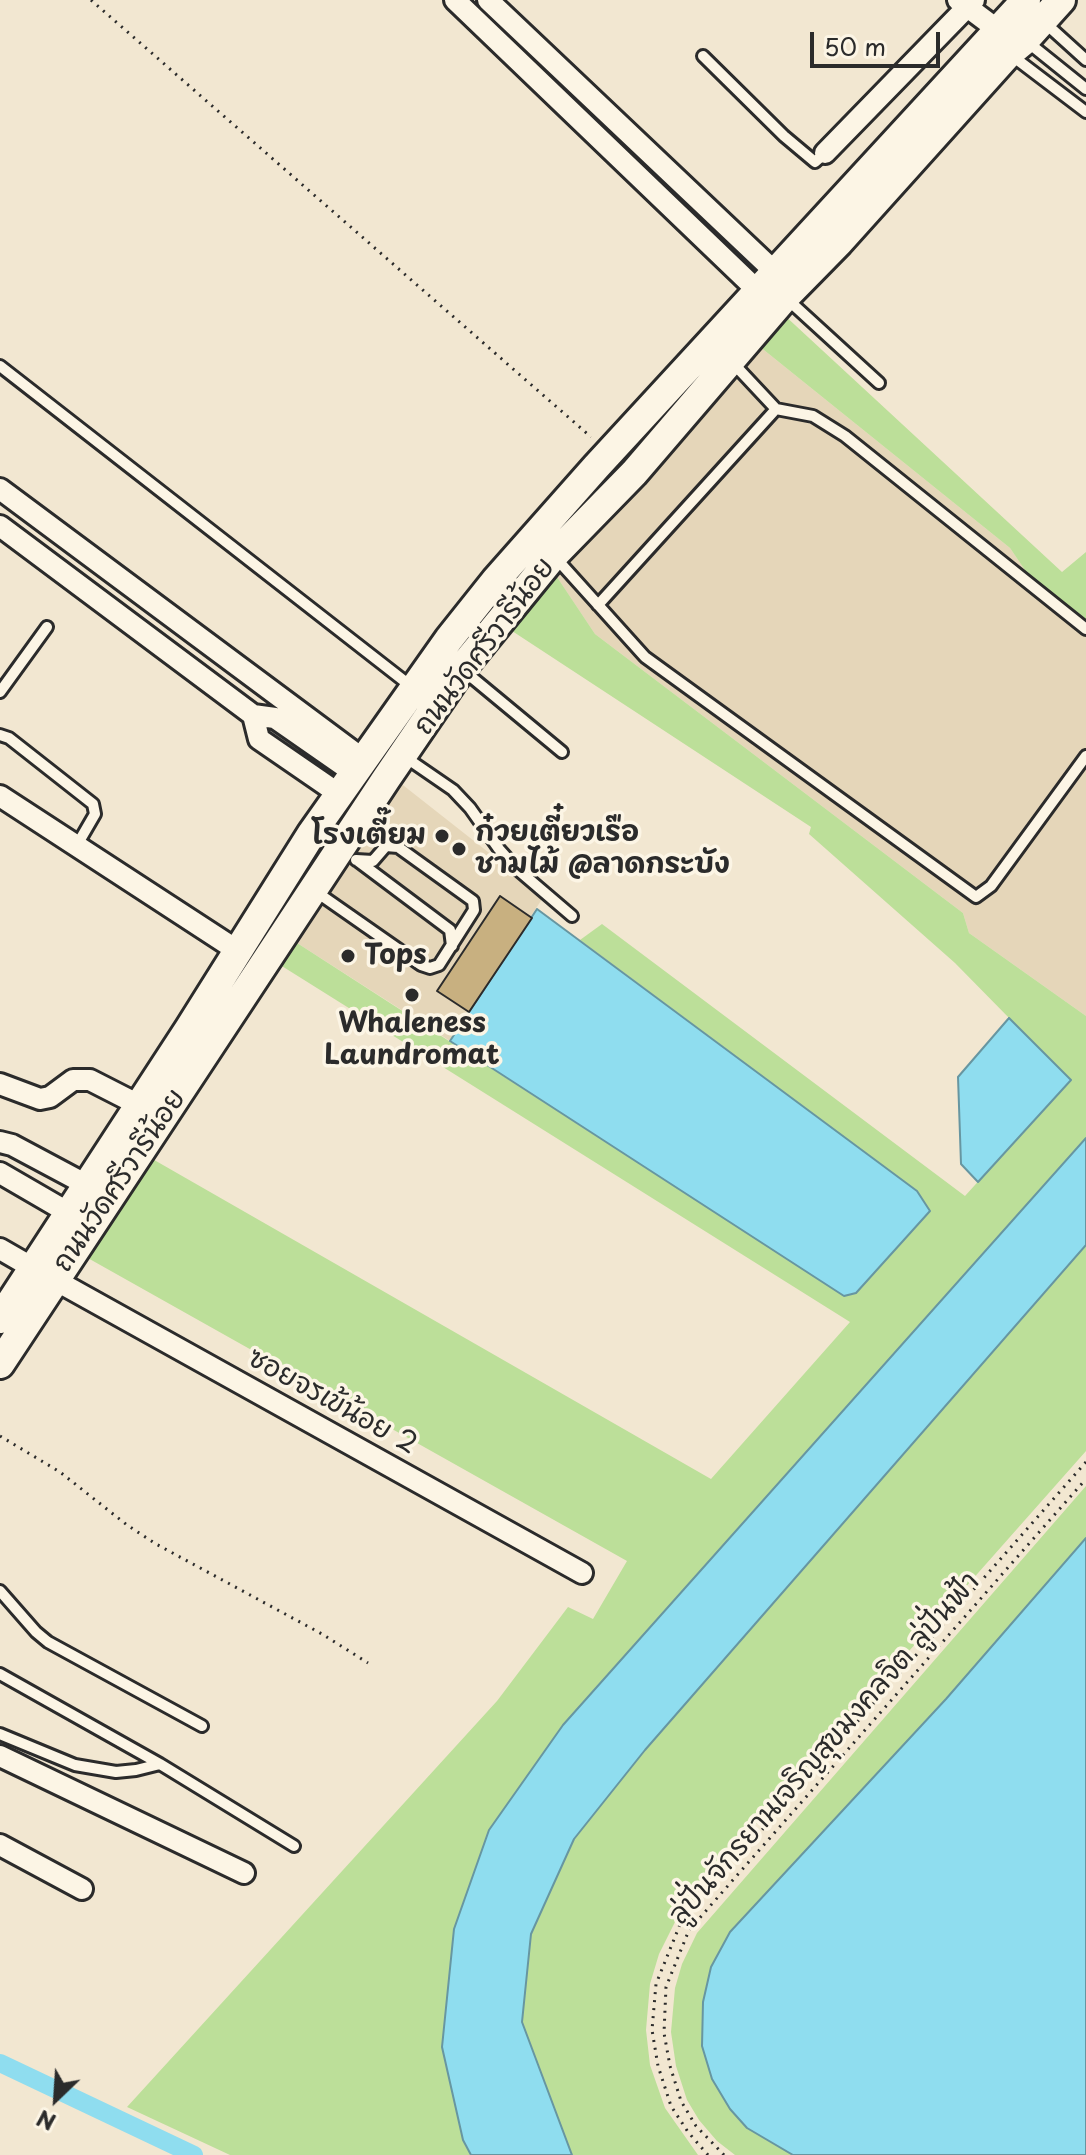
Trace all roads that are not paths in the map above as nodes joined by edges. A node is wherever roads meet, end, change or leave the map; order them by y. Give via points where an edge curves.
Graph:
1 (455, 0) edge
2 (488, 0) edge
3 (967, 2) edge
4 (1027, 24) edge
5 (703, 56) dead end
6 (1086, 60) edge
7 (554, 62) junction
8 (536, 79) junction
9 (1086, 89) edge
10 (1086, 112) edge
11 (825, 153) joint
12 (696, 197) junction
13 (680, 216) junction
14 (773, 287) junction
15 (730, 361) junction
16 (0, 366) edge
17 (879, 383) dead end
18 (776, 409) junction
19 (0, 489) edge
20 (0, 526) edge
21 (554, 555) junction
22 (598, 605) junction
23 (47, 627) dead end
24 (1086, 629) edge
25 (461, 669) junction
26 (413, 688) junction
27 (0, 692) edge
28 (0, 735) edge
29 (562, 752) dead end
30 (403, 755) junction
31 (1086, 756) edge
32 (352, 775) junction
33 (0, 796) edge
34 (372, 800) junction
35 (77, 845) junction
36 (348, 854) junction
37 (314, 890) junction
38 (572, 916) dead end
39 (452, 946) junction
40 (238, 951) junction
41 (0, 1084) edge
42 (139, 1105) junction
43 (0, 1142) edge
44 (0, 1173) edge
45 (87, 1185) junction
46 (69, 1213) junction
47 (0, 1249) edge
48 (44, 1274) junction
49 (0, 1319) edge
50 (0, 1364) edge
51 (582, 1573) dead end
52 (0, 1591) edge
53 (0, 1674) edge
54 (202, 1726) dead end
55 (0, 1734) edge
56 (0, 1756) edge
57 (160, 1764) junction
58 (0, 1845) edge
59 (294, 1846) dead end
60 (244, 1873) dead end
61 (82, 1889) dead end

1 - 8 street
2 - 7 street
3 - 4 street
3 - 11 street
4 - 6 lane
4 - 9 lane
4 - 10 lane
4 - 14 main road, ถนนวัดศรีวารีน้อย via 839,242
5 - 11 lane via 815,162
7 - 8 street
7 - 12 street
8 - 13 street
12 - 13 street
12 - 14 street
13 - 14 street
14 - 15 main road, ถนนวัดศรีวารีน้อย
14 - 17 lane
14 - 26 main road, ถนนวัดศรีวารีน้อย via 609,452 496,580
15 - 18 lane
15 - 21 main road, ถนนวัดศรีวารีน้อย via 634,473
16 - 26 lane
18 - 22 lane
18 - 24 lane via 813,416 845,436
19 - 32 street
20 - 32 street via 253,715 259,739
21 - 22 lane
21 - 25 main road, ถนนวัดศรีวารีน้อย
22 - 31 lane via 645,657 976,897 991,886
23 - 27 lane
25 - 29 lane
25 - 30 main road, ถนนวัดศรีวารีน้อย
26 - 32 main road, ถนนวัดศรีวารีน้อย
28 - 35 lane via 93,804 95,814
30 - 34 main road, ถนนวัดศรีวารีน้อย
30 - 38 lane via 453,790 517,869
32 - 34 main road
32 - 40 main road, ถนนวัดศรีวารีน้อย
33 - 35 street
34 - 36 main road, ถนนวัดศรีวารีน้อย
35 - 40 street
36 - 37 main road, ถนนวัดศรีวารีน้อย
36 - 39 lane via 450,930
36 - 39 lane via 373,861 386,846 398,847 473,901 474,910
37 - 39 lane via 421,965 439,965
37 - 48 main road, ถนนวัดศรีวารีน้อย
40 - 42 main road, ถนนวัดศรีวารีน้อย
41 - 42 street via 40,1099 73,1080 90,1080
42 - 45 main road, ถนนวัดศรีวารีน้อย
43 - 45 street
44 - 46 street
45 - 46 main road, ถนนวัดศรีวารีน้อย
46 - 48 main road, ถนนวัดศรีวารีน้อย
47 - 48 street, ซอยจรเข้น้อย 2
48 - 49 main road, ถนนวัดศรีวารีน้อย
48 - 50 main road, ถนนวัดศรีวารีน้อย
48 - 51 street, ซอยจรเข้น้อย 2
52 - 54 lane via 48,1642
53 - 57 lane
55 - 57 lane via 75,1765 116,1772
56 - 60 street
57 - 59 lane
58 - 61 street

